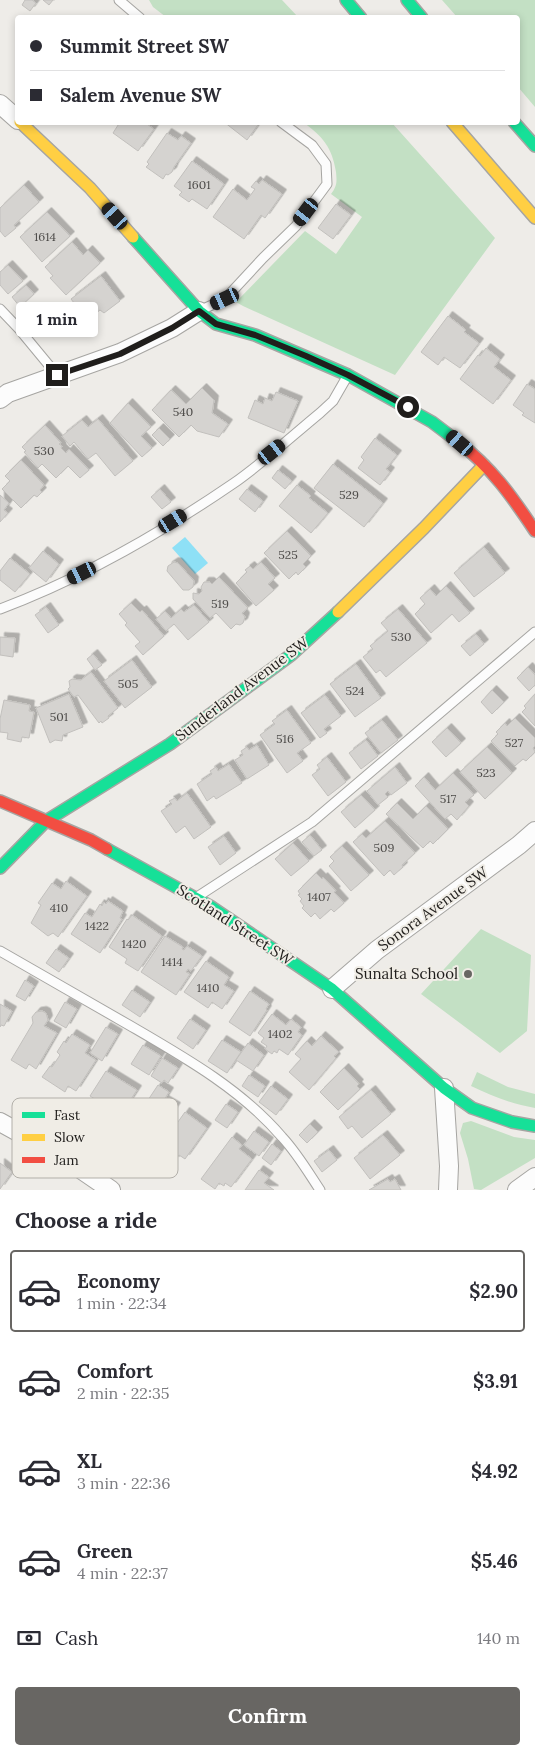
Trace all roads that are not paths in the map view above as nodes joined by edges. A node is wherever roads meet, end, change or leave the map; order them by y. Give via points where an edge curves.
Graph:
1 (119, 0) edge
2 (346, 0) edge
3 (407, 0) edge
4 (136, 15) edge
5 (358, 15) edge
6 (420, 15) edge
7 (0, 104) edge
8 (15, 117) edge
9 (23, 125) edge
10 (286, 125) edge
11 (455, 125) edge
12 (517, 125) edge
13 (535, 146) edge
14 (535, 218) edge
15 (0, 310) edge
16 (199, 311) junction
17 (57, 375) junction
18 (348, 375) junction
19 (0, 399) edge
20 (484, 464) junction
21 (535, 531) edge
22 (0, 609) edge
23 (535, 632) edge
24 (0, 801) edge
25 (46, 821) junction
26 (535, 831) edge
27 (0, 868) edge
28 (195, 898) junction
29 (0, 951) edge
30 (332, 989) junction
31 (444, 1088) junction
32 (0, 1122) edge
33 (535, 1126) edge
34 (12, 1129) edge
35 (535, 1177) edge
36 (94, 1178) edge
37 (111, 1190) edge
38 (320, 1190) edge
39 (448, 1190) edge
40 (518, 1190) edge

1 - 4 lane
2 - 5 main road
3 - 6 main road
7 - 8 street
9 - 16 main road via 90,188
10 - 16 lane via 312,145 326,164 327,184 296,226 225,299
11 - 14 main road
12 - 13 main road
15 - 17 lane
16 - 17 street via 120,354
16 - 18 main road via 216,324 255,335
17 - 19 street
18 - 20 main road via 432,422
18 - 22 lane via 326,407 235,482 113,558 35,596
20 - 21 main road via 510,493
20 - 25 main road, Sunderland Avenue SW via 424,528 291,655 170,744
23 - 28 lane via 312,822
24 - 25 main road, Scotland Street SW
25 - 27 main road, Sunderland Avenue SW
25 - 28 main road, Scotland Street SW via 91,840
26 - 30 street, Sonora Avenue SW via 377,950
28 - 30 main road, Scotland Street SW
29 - 38 lane via 180,1054 222,1083 282,1137
30 - 31 main road, Scotland Street SW
31 - 33 main road, Scotland Street SW via 472,1108
31 - 39 street
32 - 34 street
35 - 40 street
36 - 37 street

